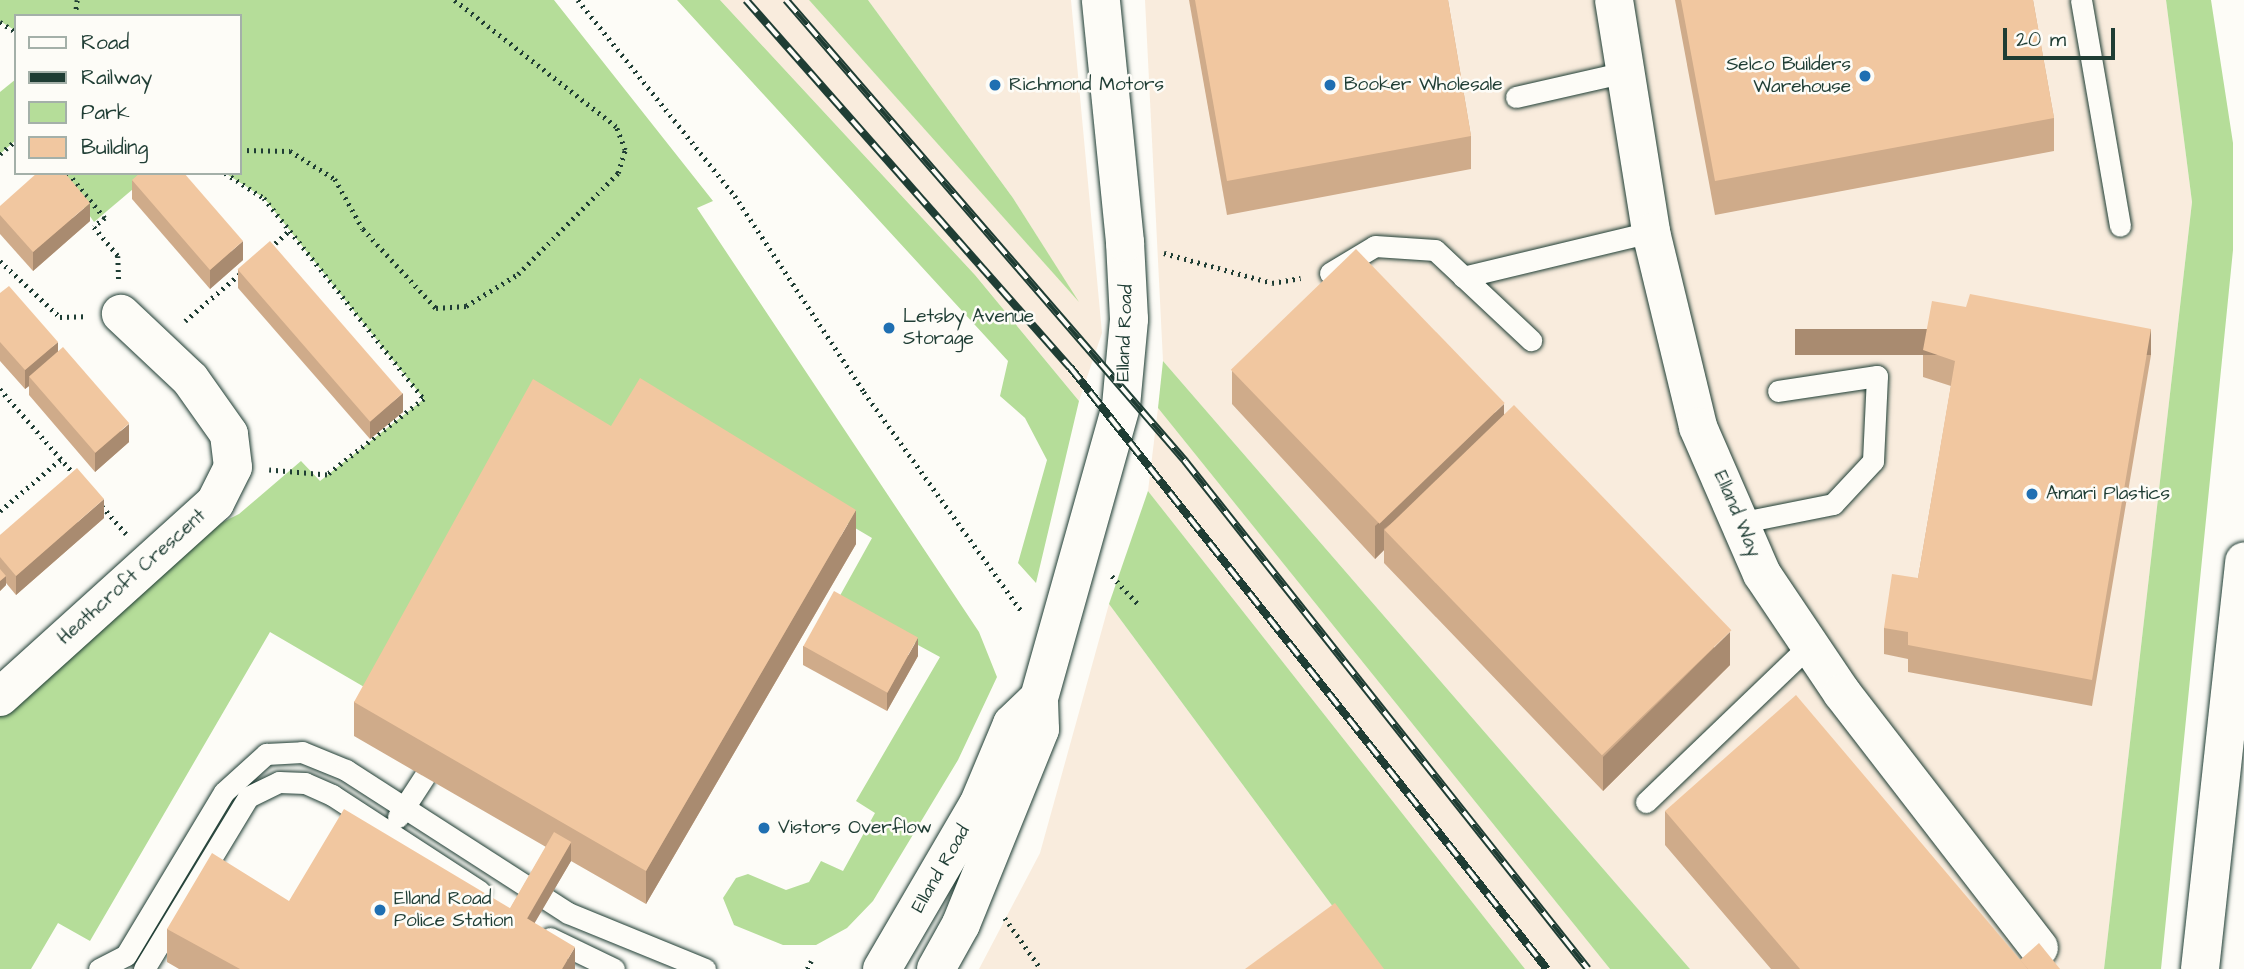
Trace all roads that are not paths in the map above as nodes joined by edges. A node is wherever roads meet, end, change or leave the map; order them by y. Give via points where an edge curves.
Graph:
1 (1101, 0) edge
2 (1614, 0) edge
3 (2081, 0) edge
4 (1625, 72) junction
5 (1516, 97) dead end
6 (2120, 226) dead end
7 (1651, 232) junction
8 (1330, 274) edge
9 (1463, 277) junction
10 (121, 314) road end
11 (1531, 341) dead end
12 (1778, 391) dead end
13 (1743, 522) junction
14 (2244, 561) edge
15 (1810, 645) junction
16 (0, 697) edge
17 (1039, 698) junction
18 (424, 777) dead end
19 (1646, 802) dead end
20 (404, 807) junction
21 (389, 832) junction
22 (500, 905) edge
23 (534, 927) edge
24 (2039, 948) edge
25 (99, 969) edge
26 (144, 969) edge
27 (614, 969) edge
28 (705, 969) edge
29 (883, 969) edge
30 (936, 969) edge
31 (2200, 969) edge

1 - 17 main road, Elland Road via 1125,242 1128,341 1121,406
2 - 4 main road, Elland Way
3 - 6 lane
4 - 5 lane
4 - 7 main road, Elland Way
7 - 9 lane
7 - 13 main road, Elland Way via 1698,427
8 - 9 lane via 1375,246 1435,250
9 - 11 lane
10 - 16 main road, Heathcroft Crescent via 159,343 229,434 233,467 215,503
12 - 13 lane via 1877,376 1873,461 1833,504
13 - 15 main road, Elland Way via 1762,574
14 - 31 main road
15 - 19 lane
15 - 24 main road, Elland Way
17 - 29 main road, Elland Road via 1012,724 978,805
17 - 30 main road, Elland Road via 1040,729 978,881
18 - 20 lane
20 - 21 lane
20 - 25 lane via 346,770 302,752 267,754 224,792 126,955
20 - 28 lane via 568,913
21 - 22 lane
21 - 26 lane via 304,783 279,782 248,797
23 - 27 lane

